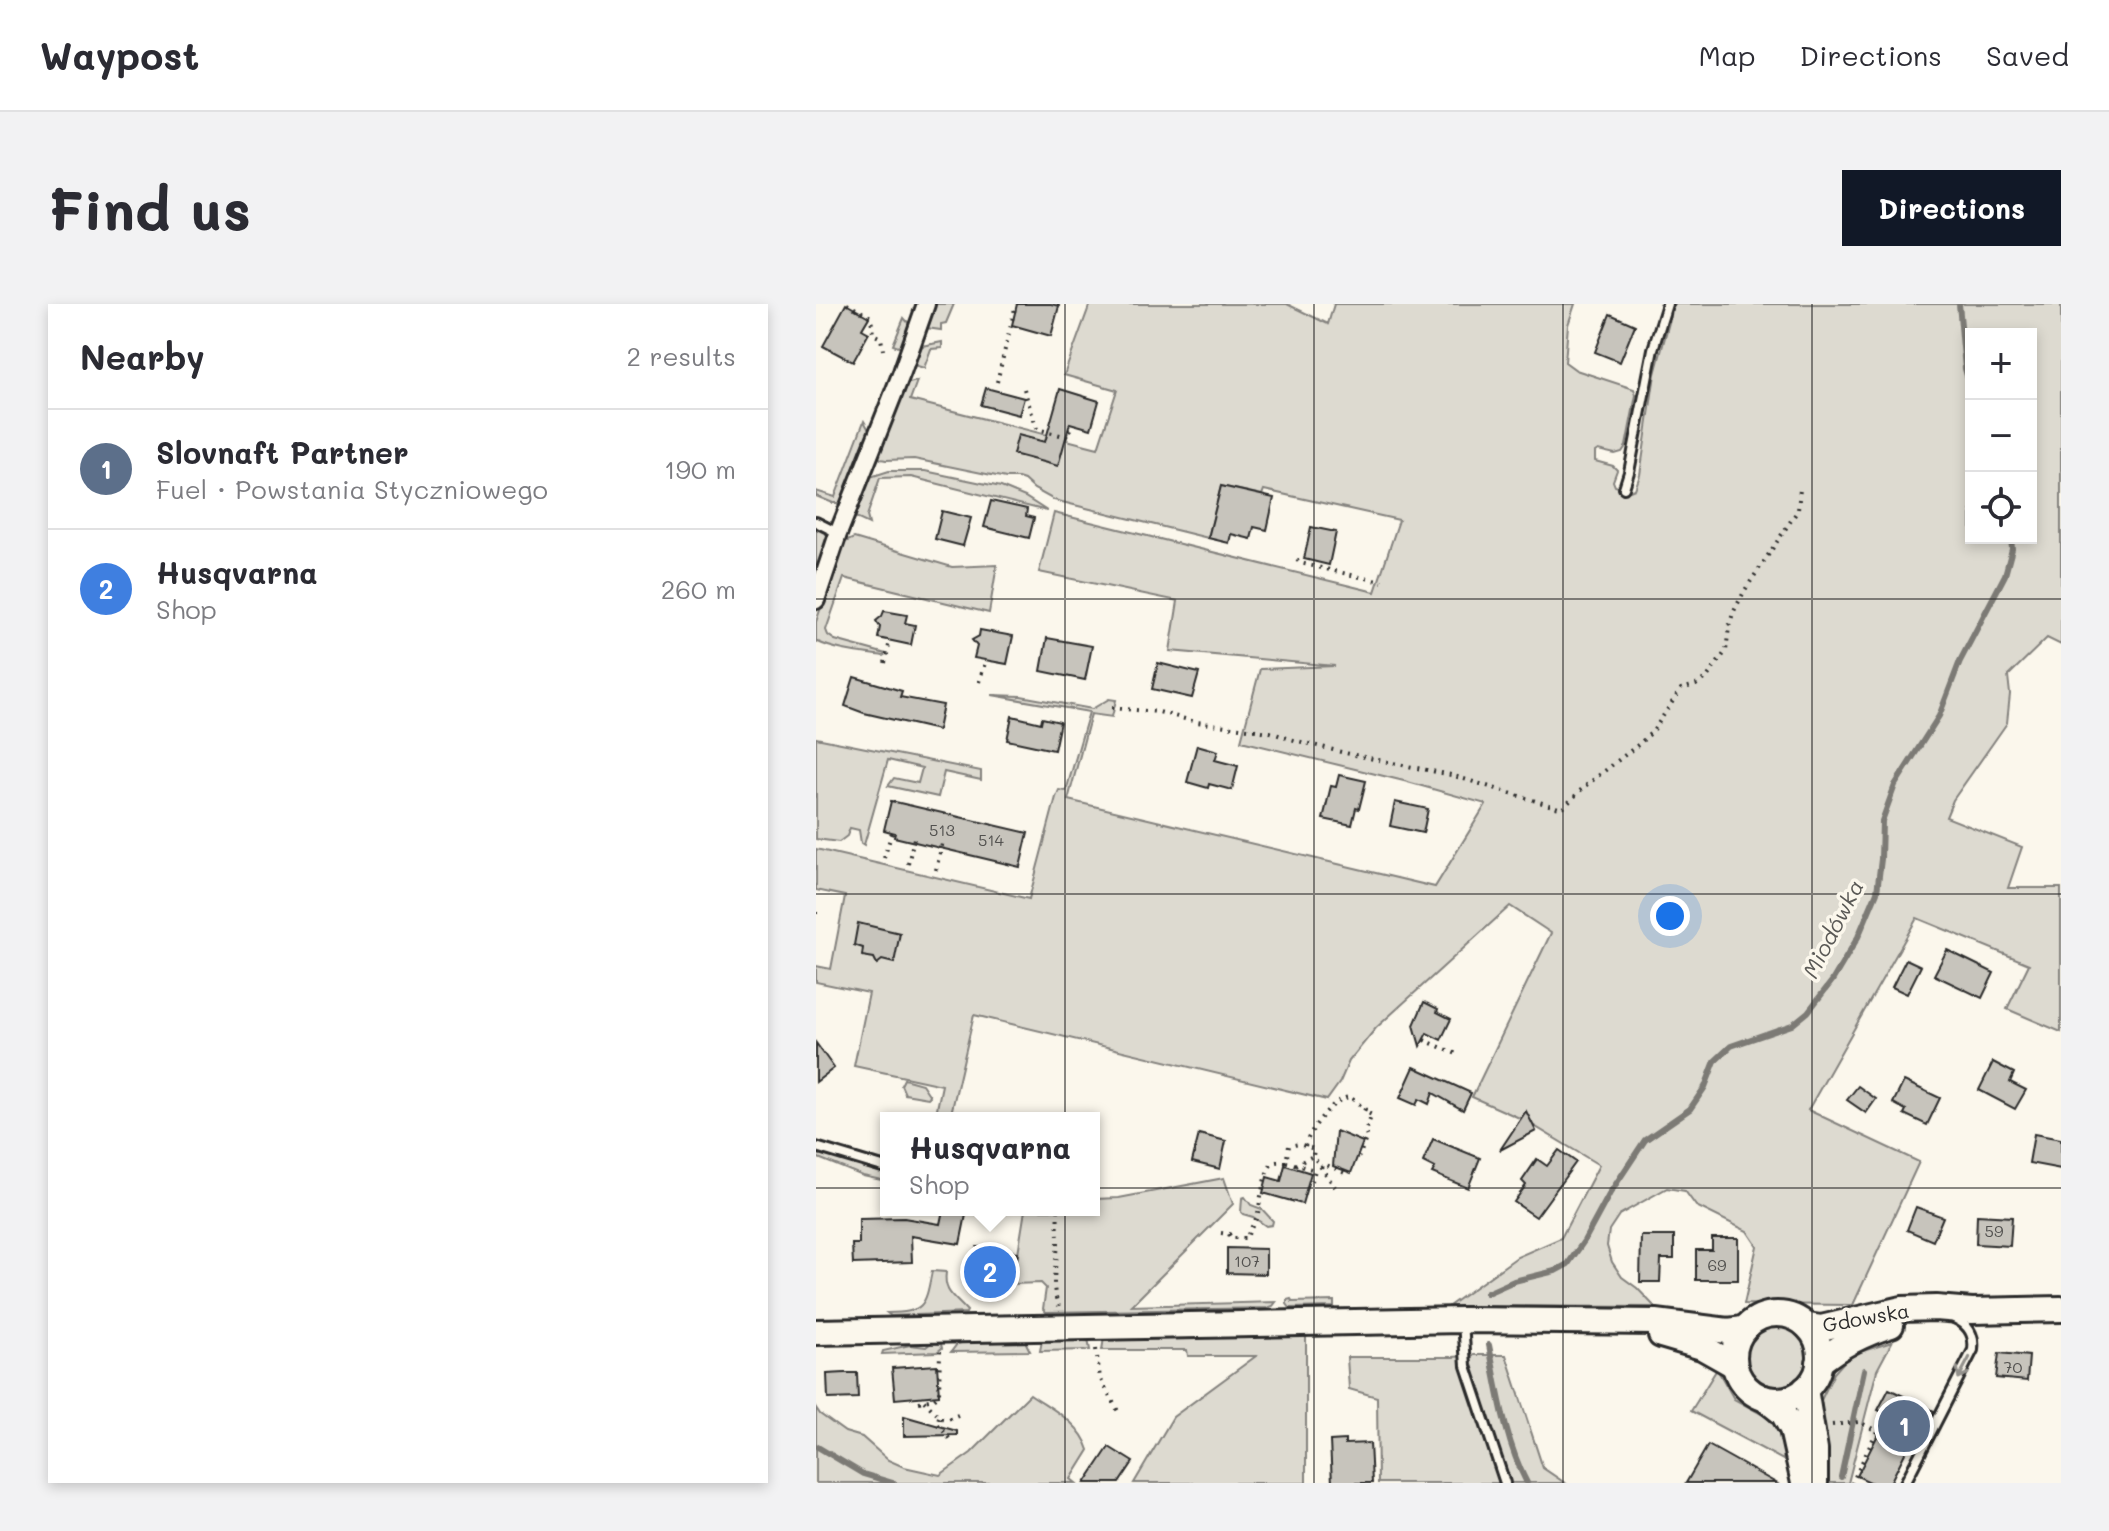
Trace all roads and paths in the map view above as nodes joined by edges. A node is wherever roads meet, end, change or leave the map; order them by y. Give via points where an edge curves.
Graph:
1 (847, 304) edge
2 (926, 304) edge
3 (1016, 304) edge
4 (1667, 304) edge
5 (883, 350) dead end
6 (997, 382) dead end
7 (1024, 389) dead end
8 (1071, 424) dead end
9 (1624, 488) dead end
10 (1800, 489) dead end
11 (816, 522) edge
12 (838, 534) junction
13 (1297, 560) dead end
14 (1382, 582) dead end
15 (816, 600) edge
16 (890, 641) dead end
17 (986, 660) dead end
18 (885, 663) dead end
19 (979, 682) dead end
20 (1112, 708) dead end
21 (892, 832) dead end
22 (914, 838) dead end
23 (942, 844) dead end
24 (884, 858) dead end
25 (908, 864) dead end
26 (936, 870) dead end
27 (1424, 1040) dead end
28 (1459, 1055) dead end
29 (1306, 1146) junction
30 (816, 1147) edge
31 (1311, 1156) junction
32 (1359, 1157) dead end
33 (1286, 1162) junction
34 (1295, 1165) junction
35 (880, 1166) edge
36 (1318, 1168) junction
37 (1345, 1173) dead end
38 (1312, 1181) dead end
39 (1335, 1187) dead end
40 (1058, 1216) edge
41 (1221, 1233) dead end
42 (2061, 1309) edge
43 (1972, 1311) junction
44 (1065, 1315) dead end
45 (1938, 1315) junction
46 (1463, 1320) junction
47 (1617, 1322) junction
48 (1096, 1326) junction
49 (1807, 1326) junction
50 (1744, 1329) junction
51 (816, 1332) edge
52 (939, 1352) dead end
53 (1819, 1363) junction
54 (1734, 1365) junction
55 (1805, 1389) junction
56 (1764, 1398) junction
57 (958, 1415) dead end
58 (1120, 1415) dead end
59 (939, 1417) junction
60 (1847, 1423) dead end
61 (1877, 1431) junction
62 (952, 1442) dead end
63 (1910, 1447) dead end
64 (1815, 1482) edge
65 (1505, 1483) edge
66 (1852, 1483) edge
67 (1905, 1483) edge

1 - 5 path via 871,317
2 - 12 street
3 - 6 path
4 - 9 lane
7 - 8 path via 1037,429 1068,437
10 - 20 path via 1798,510 1745,590 1733,613 1726,651 1708,676 1681,689 1653,731 1562,809 1451,775 1270,732
11 - 12 lane
12 - 15 street
13 - 14 path
16 - 18 path
17 - 19 path
21 - 24 path
22 - 25 path
23 - 26 path
27 - 28 path
29 - 31 path via 1314,1149
29 - 32 path via 1313,1126 1339,1099 1350,1097 1372,1115
29 - 33 path via 1289,1146
30 - 35 lane
31 - 34 path
31 - 36 path
33 - 34 path
33 - 41 path via 1269,1167 1247,1238
34 - 36 path
36 - 37 path via 1324,1164
36 - 38 path
36 - 39 path
40 - 44 path via 1053,1284
42 - 43 main road, Gdowska
43 - 45 main road, Gdowska
43 - 49 main road, Gdowska via 1902,1309 1821,1328
45 - 53 main road, Gdowska via 1886,1326
45 -> 67 lane via 1957,1319 1975,1340
46 - 47 main road
46 - 48 main road
46 - 65 lane via 1466,1366
47 - 50 main road
47 - 54 main road via 1702,1347
48 - 51 main road
48 - 58 path via 1100,1378
49 - 50 main road via 1782,1314 1754,1320
49 - 53 main road via 1817,1343
50 - 54 main road via 1735,1346
52 - 59 path via 939,1394 922,1401
53 - 55 main road
54 - 56 main road via 1745,1385
55 - 56 main road via 1786,1398
55 - 64 main road
56 - 64 main road via 1783,1413
57 - 59 path
59 - 62 path via 937,1423
60 - 61 path via 1859,1422
61 - 63 path
61 - 66 path

